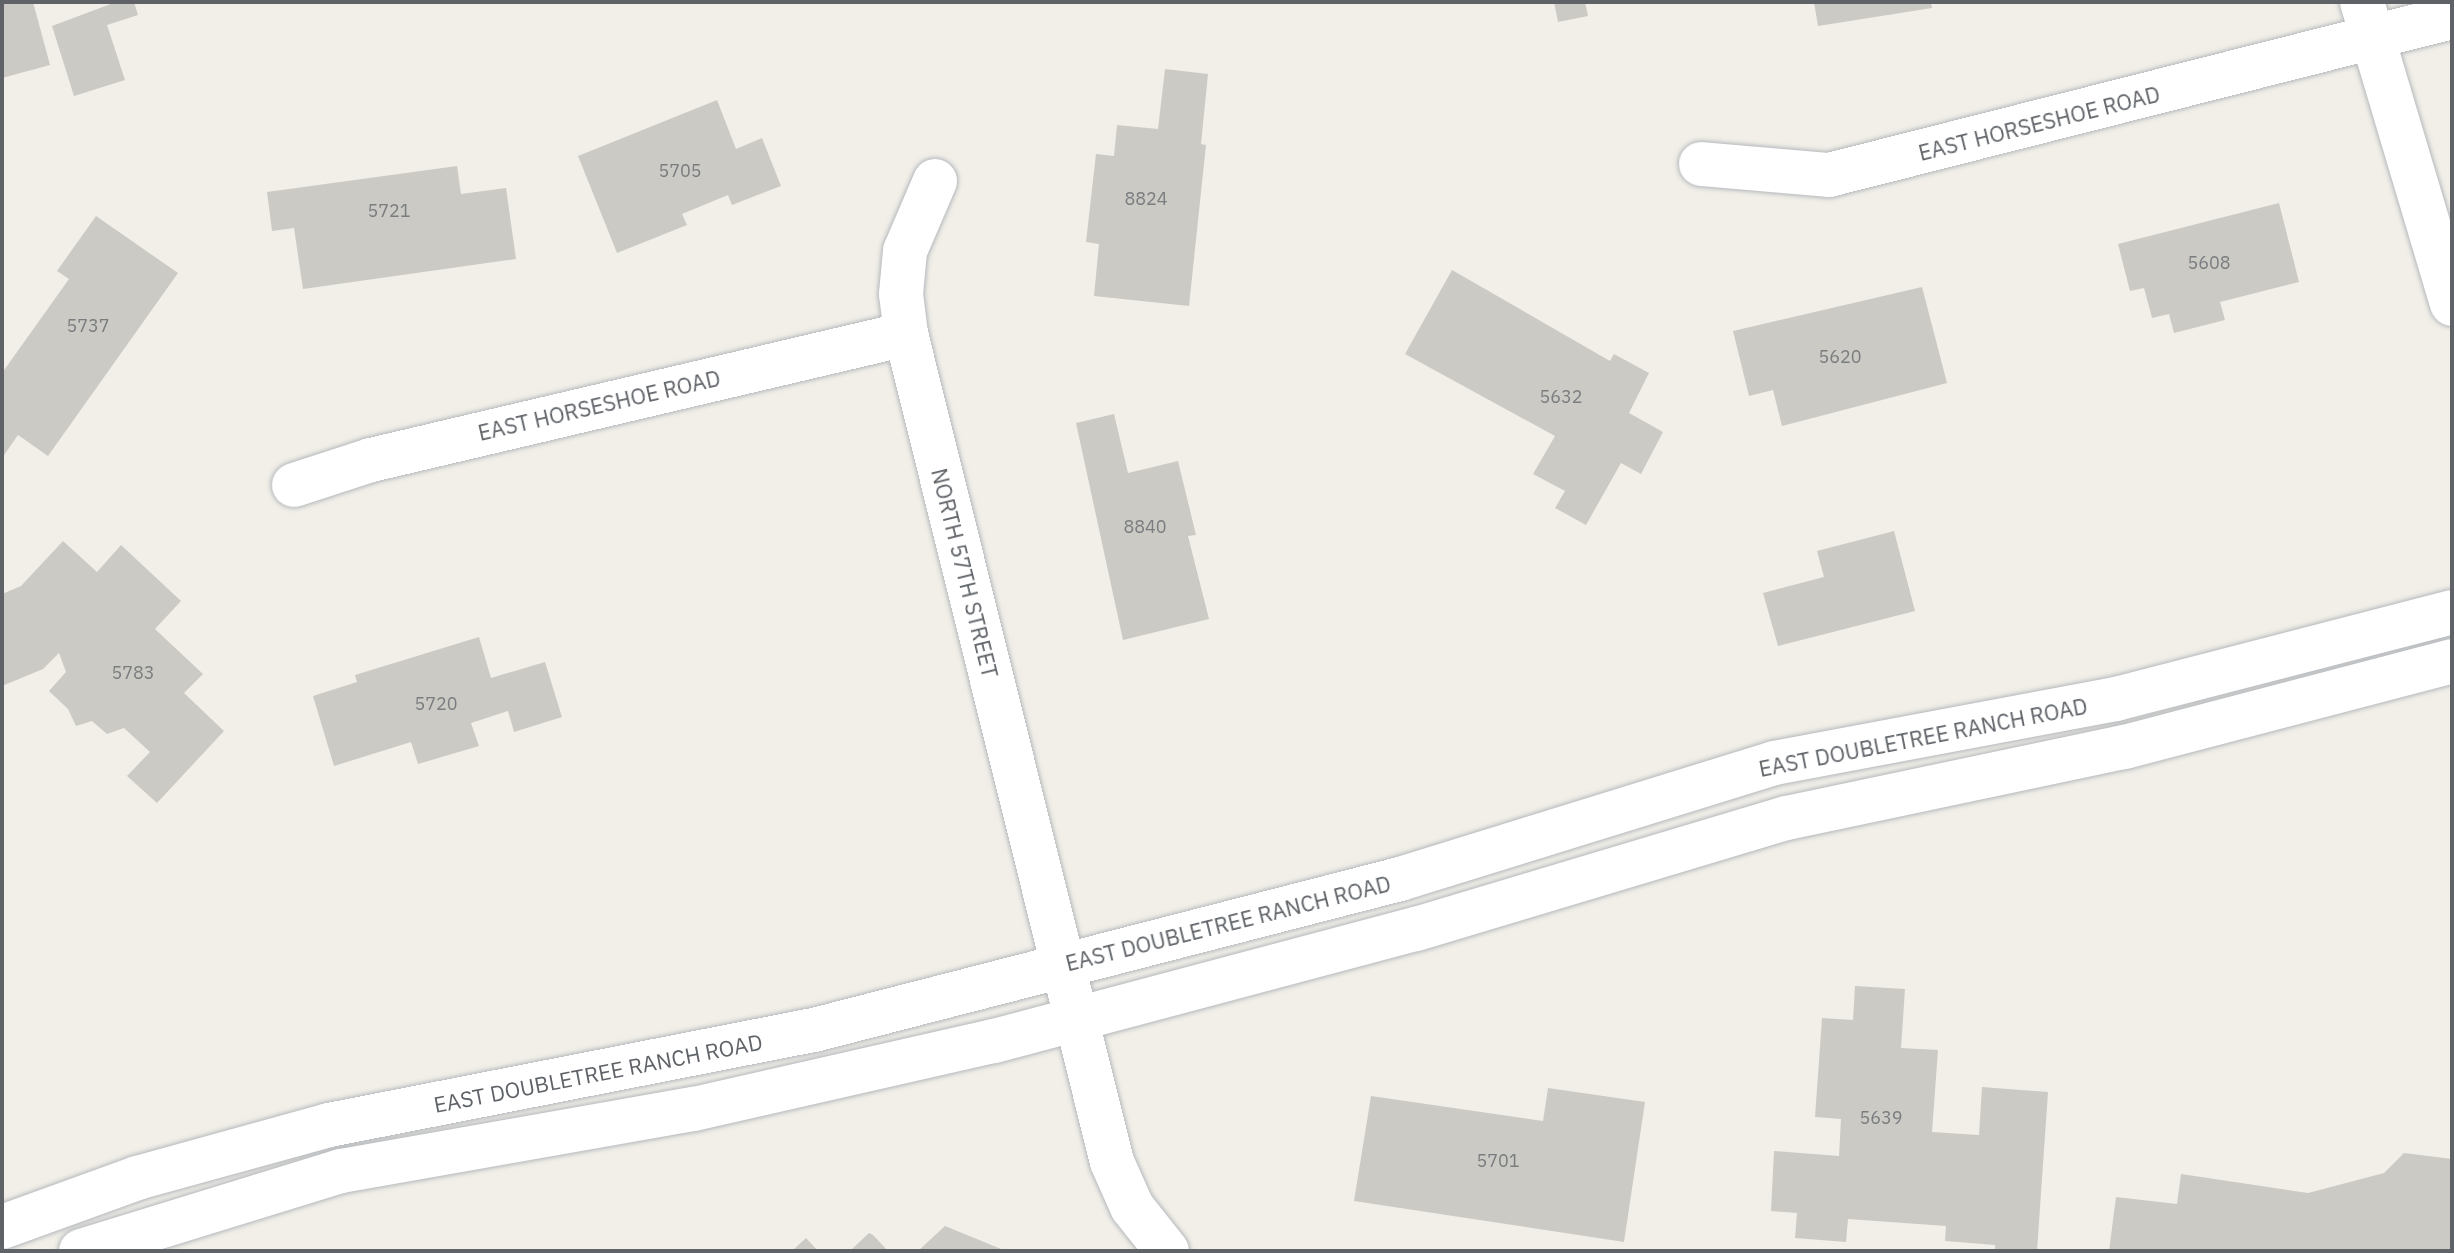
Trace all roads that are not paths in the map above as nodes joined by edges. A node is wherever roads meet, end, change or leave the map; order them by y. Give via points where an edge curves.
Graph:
1 (2452, 17) edge
2 (2368, 20) edge
3 (1701, 164) dead end
4 (935, 181) dead end
5 (2452, 304) edge
6 (906, 334) junction
7 (294, 485) dead end
8 (2452, 612) edge
9 (2452, 661) edge
10 (1065, 965) junction
11 (1078, 1019) junction
12 (634, 1067) junction
13 (644, 1116) junction
14 (2, 1227) edge
15 (2, 1238) edge
16 (6, 1251) edge
17 (81, 1251) edge
18 (1167, 1251) edge

1 - 2 main road, EAST HORSESHOE ROAD
2 - 3 main road, EAST HORSESHOE ROAD via 1829,175
2 - 5 main road
4 - 6 main road, NORTH 57TH STREET via 905,251 901,294
6 - 7 main road, EAST HORSESHOE ROAD via 469,436
6 - 10 main road, NORTH 57TH STREET
8 - 10 main road, EAST DOUBLETREE RANCH ROAD via 2116,699 1774,763 1400,879
9 - 11 main road via 2125,747 1787,818 1416,929
10 - 11 main road, NORTH 57TH STREET
10 - 12 main road, EAST DOUBLETREE RANCH ROAD via 814,1030
11 - 13 main road via 830,1081
11 - 18 main road, NORTH 57TH STREET via 1112,1162 1132,1207
12 - 13 main road
12 - 14 main road, EAST DOUBLETREE RANCH ROAD via 329,1125 137,1178
13 - 17 main road via 341,1171
15 - 16 main road

